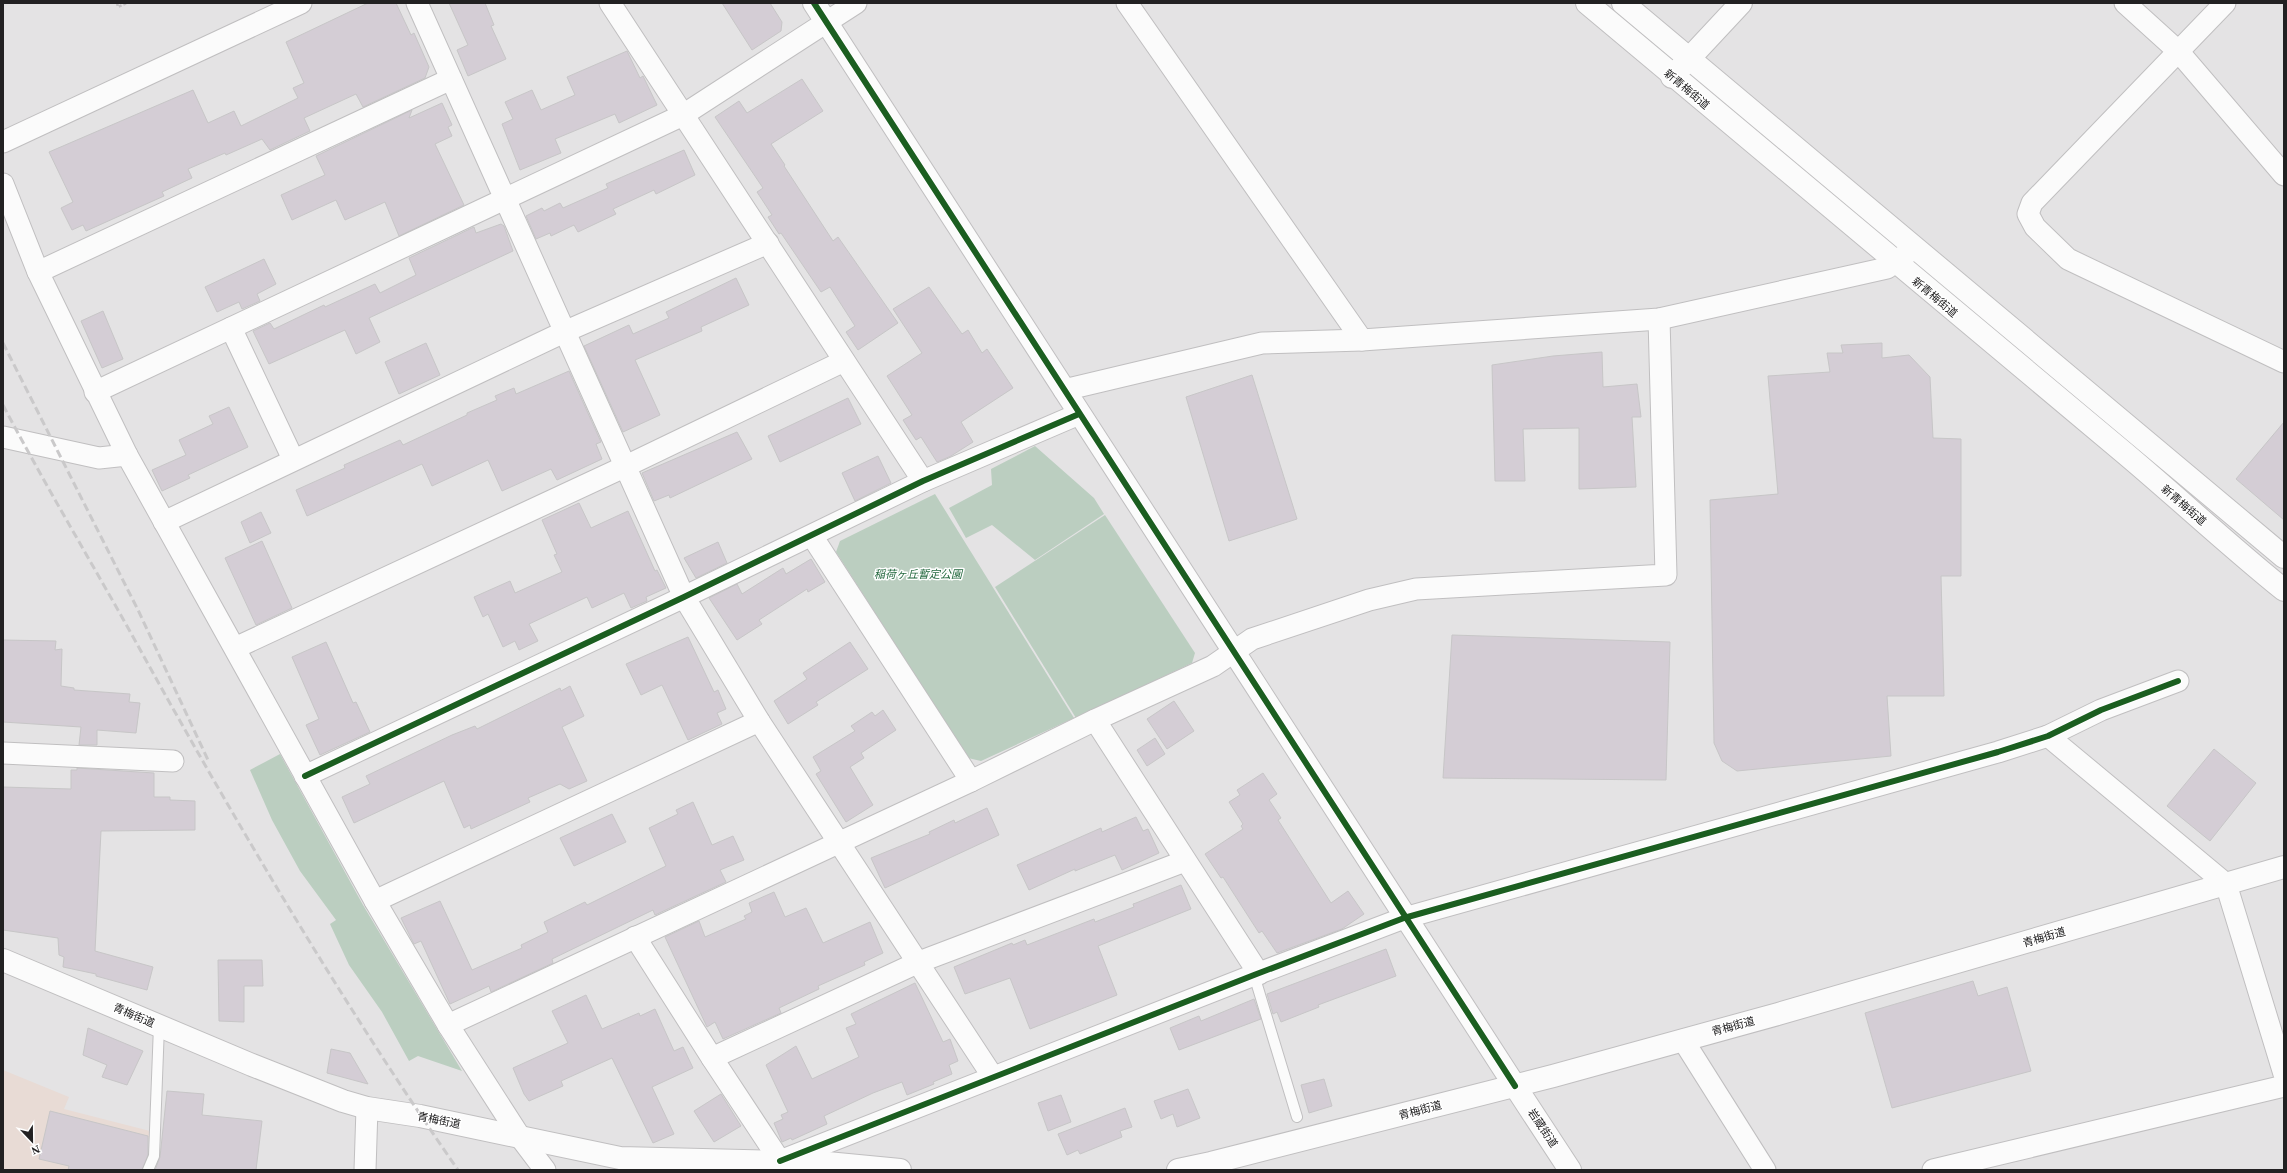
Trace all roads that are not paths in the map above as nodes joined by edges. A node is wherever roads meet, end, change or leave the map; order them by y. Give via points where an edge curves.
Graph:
1 (301, 3) edge
2 (417, 3) edge
3 (610, 3) edge
4 (814, 3) edge
5 (856, 3) edge
6 (1127, 3) edge
7 (1587, 3) edge
8 (1623, 3) edge
9 (1741, 3) edge
10 (2125, 3) edge
11 (2225, 3) edge
12 (826, 22) junction
13 (2178, 51) junction
14 (1688, 59) junction
15 (1672, 77) junction
16 (451, 78) junction
17 (683, 115) junction
18 (3, 142) edge
19 (2284, 175) edge
20 (3, 184) edge
21 (504, 199) junction
22 (768, 243) junction
23 (1914, 248) junction
24 (1895, 264) junction
25 (38, 272) junction
26 (1659, 320) junction
27 (231, 328) junction
28 (564, 332) junction
29 (1362, 340) junction
30 (844, 361) junction
31 (2284, 362) edge
32 (1064, 390) junction
33 (95, 392) junction
34 (1079, 414) junction
35 (3, 437) edge
36 (127, 456) junction
37 (293, 459) junction
38 (624, 467) junction
39 (923, 481) junction
40 (164, 522) junction
41 (812, 536) junction
42 (2284, 557) edge
43 (2284, 590) edge
44 (684, 597) junction
45 (235, 648) junction
46 (1234, 651) junction
47 (2178, 681) dead end
48 (1095, 720) junction
49 (759, 721) junction
50 (2048, 736) junction
51 (3, 753) edge
52 (173, 761) dead end
53 (305, 776) junction
54 (970, 781) junction
55 (839, 841) junction
56 (1185, 861) junction
57 (2284, 867) edge
58 (2226, 884) junction
59 (375, 901) junction
60 (1404, 918) junction
61 (635, 938) junction
62 (3, 960) edge
63 (919, 962) junction
64 (1256, 974) junction
65 (448, 1025) junction
66 (159, 1026) junction
67 (1683, 1040) junction
68 (712, 1058) junction
69 (2284, 1074) edge
70 (993, 1077) junction
71 (1515, 1086) junction
72 (2284, 1086) edge
73 (367, 1108) junction
74 (1298, 1117) dead end
75 (520, 1137) junction
76 (783, 1166) edge
77 (148, 1170) edge
78 (365, 1170) edge
79 (545, 1170) edge
80 (900, 1170) edge
81 (1178, 1170) edge
82 (1570, 1170) edge
83 (1765, 1170) edge
84 (1933, 1170) edge

1 - 18 street
2 - 16 street
3 - 17 street
4 - 12 main road, 岩蔵街道
5 - 12 street
6 - 29 street
7 - 15 main road, 新青梅街道
8 - 14 main road
9 - 14 main road
10 - 13 street
11 - 13 street
12 - 17 street
12 - 32 main road, 岩蔵街道
13 - 19 street
13 - 31 street via 2032,204 2028,214 2035,227 2068,259
14 - 15 main road
14 - 23 main road
15 - 24 main road, 新青梅街道
16 - 21 street
16 - 25 street
17 - 21 street
17 - 22 street
20 - 25 street
21 - 27 street
21 - 28 street
22 - 28 street
22 - 30 street
23 - 24 street
23 - 42 main road
24 - 26 street via 1766,297
24 - 43 main road, 新青梅街道 via 2122,451
25 - 33 street
26 - 29 street
26 - 46 street via 1666,575 1416,589 1369,600 1252,639
27 - 33 street
27 - 37 street
28 - 37 street
28 - 38 street
29 - 32 street via 1262,344
30 - 38 street
30 - 39 street
32 - 34 main road, 岩蔵街道
33 - 36 street
34 - 39 street
34 - 46 main road, 岩蔵街道
35 - 36 street via 99,458
36 - 40 street
37 - 40 street
38 - 44 street
38 - 45 street
39 - 41 street
40 - 45 street
41 - 44 street
41 - 54 street
44 - 49 street
44 - 53 street
45 - 53 street
46 - 48 street via 1214,666
46 - 60 main road, 岩蔵街道
47 - 50 street via 2100,710
48 - 54 street
48 - 56 street
49 - 55 street
49 - 59 street
50 - 58 street
50 - 60 street
51 - 52 street
53 - 59 street
54 - 55 street
55 - 61 street
55 - 63 street
56 - 63 street
56 - 64 street
57 - 58 main road, 青梅街道
58 - 67 main road, 青梅街道
58 - 69 street
59 - 65 street
60 - 64 street
60 - 71 main road, 岩蔵街道
61 - 65 street
61 - 68 street
62 - 66 main road, 青梅街道
63 - 68 street
63 - 70 street
64 - 70 street
64 - 74 lane
65 - 75 street
66 - 73 main road, 青梅街道 via 252,1065
66 - 77 lane via 154,1156
67 - 71 main road, 青梅街道
67 - 83 street
68 - 76 street
70 - 76 street
71 - 81 main road, 青梅街道 via 1211,1164
71 - 82 main road, 岩蔵街道
72 - 84 street
73 - 75 main road, 青梅街道 via 420,1116
73 - 78 street
75 - 76 main road, 青梅街道 via 620,1158
75 - 79 street
76 - 80 main road, 青梅街道 via 827,1163

